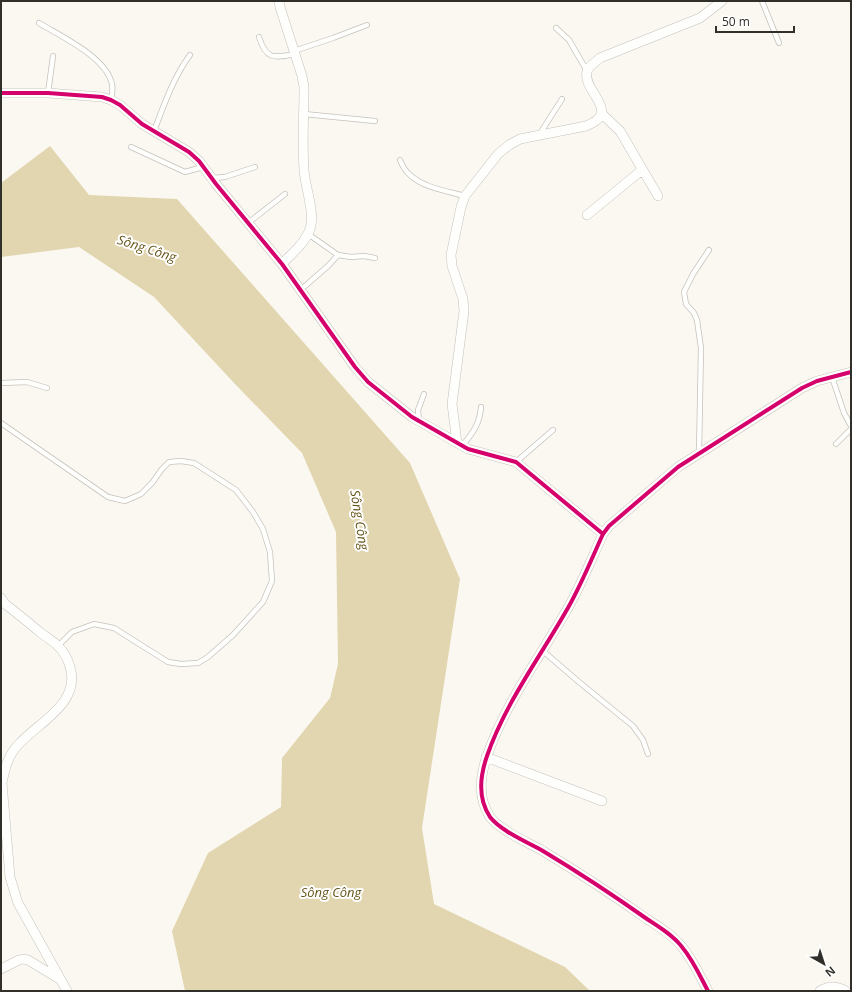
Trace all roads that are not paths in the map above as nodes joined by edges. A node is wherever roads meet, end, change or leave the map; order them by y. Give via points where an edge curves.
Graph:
1 (279, 1) edge
2 (722, 1) edge
3 (762, 1) edge
4 (39, 23) dead end
5 (367, 25) dead end
6 (556, 28) dead end
7 (259, 37) dead end
8 (779, 44) dead end
9 (295, 52) junction
10 (190, 55) dead end
11 (53, 56) dead end
12 (587, 71) junction
13 (1, 93) edge
14 (48, 93) junction
15 (562, 99) dead end
16 (111, 100) junction
17 (304, 114) junction
18 (602, 114) junction
19 (374, 121) dead end
20 (154, 131) junction
21 (539, 135) junction
22 (131, 147) dead end
23 (400, 160) dead end
24 (203, 167) junction
25 (256, 167) dead end
26 (642, 170) junction
27 (211, 178) junction
28 (285, 194) dead end
29 (465, 196) junction
30 (658, 196) dead end
31 (587, 215) dead end
32 (248, 223) junction
33 (308, 234) junction
34 (709, 250) dead end
35 (338, 255) junction
36 (375, 258) dead end
37 (282, 264) junction
38 (305, 286) dead end
39 (851, 372) edge
40 (832, 377) junction
41 (1, 383) edge
42 (47, 388) dead end
43 (424, 394) dead end
44 (481, 406) dead end
45 (419, 421) junction
46 (1, 423) edge
47 (851, 427) edge
48 (553, 430) dead end
49 (460, 444) junction
50 (836, 444) dead end
51 (699, 453) junction
52 (516, 462) junction
53 (603, 534) junction
54 (1, 598) edge
55 (60, 644) junction
56 (543, 651) junction
57 (648, 754) dead end
58 (486, 757) junction
59 (602, 801) dead end
60 (1, 969) edge
61 (63, 981) junction
62 (67, 991) edge
63 (708, 991) edge
64 (820, 991) edge
65 (846, 991) edge

1 - 9 street
2 - 12 street via 700,18 600,58
3 - 8 lane
4 - 16 lane via 98,60 109,75 113,86
5 - 9 lane
6 - 12 lane via 569,40
7 - 9 lane via 262,47 276,58
9 - 17 street via 304,87
10 - 20 lane via 170,90
11 - 14 lane
12 - 18 street via 587,79
13 - 14 street
14 - 16 street
15 - 21 lane
16 - 20 street
17 - 19 lane
17 - 33 street via 304,168 311,215
18 - 21 street via 593,124
18 - 26 street via 620,131
20 - 24 street via 189,152
21 - 29 street via 520,139 498,154
22 - 24 lane via 185,172
23 - 29 lane via 410,176 423,184
24 - 27 street
25 - 27 lane via 226,177
26 - 30 street
26 - 31 street
27 - 32 street
28 - 32 lane
29 - 49 street via 451,255 464,311 452,404
32 - 37 street
33 - 35 lane
33 - 37 street
34 - 51 lane via 684,292 684,300 697,320 701,348
35 - 36 lane
35 - 38 lane
37 - 45 street via 361,375 404,412
39 - 40 street
40 - 47 lane
40 - 51 street via 802,388
41 - 42 lane via 27,382
43 - 45 lane via 418,410
44 - 49 lane via 477,426
45 - 49 street
46 - 55 lane via 108,497 125,501 142,494 169,462 194,463 236,490 263,529 270,552 272,581 263,602 233,635 198,663 168,662 114,628 94,624 72,632
47 - 50 lane
48 - 52 lane
49 - 52 street via 477,452
51 - 53 street via 664,477
52 - 53 street
53 - 56 street via 573,599
54 - 55 street via 5,604
55 - 61 street via 72,673 71,688 56,712 10,755 2,783 13,891
56 - 57 lane via 633,726 643,740
56 - 58 street via 508,707
58 - 59 street
58 - 63 street via 481,776 481,792 484,807 491,818 501,827 544,851 628,905 672,937 690,957
60 - 61 street via 23,959
61 - 62 street
64 - 65 street via 833,987

